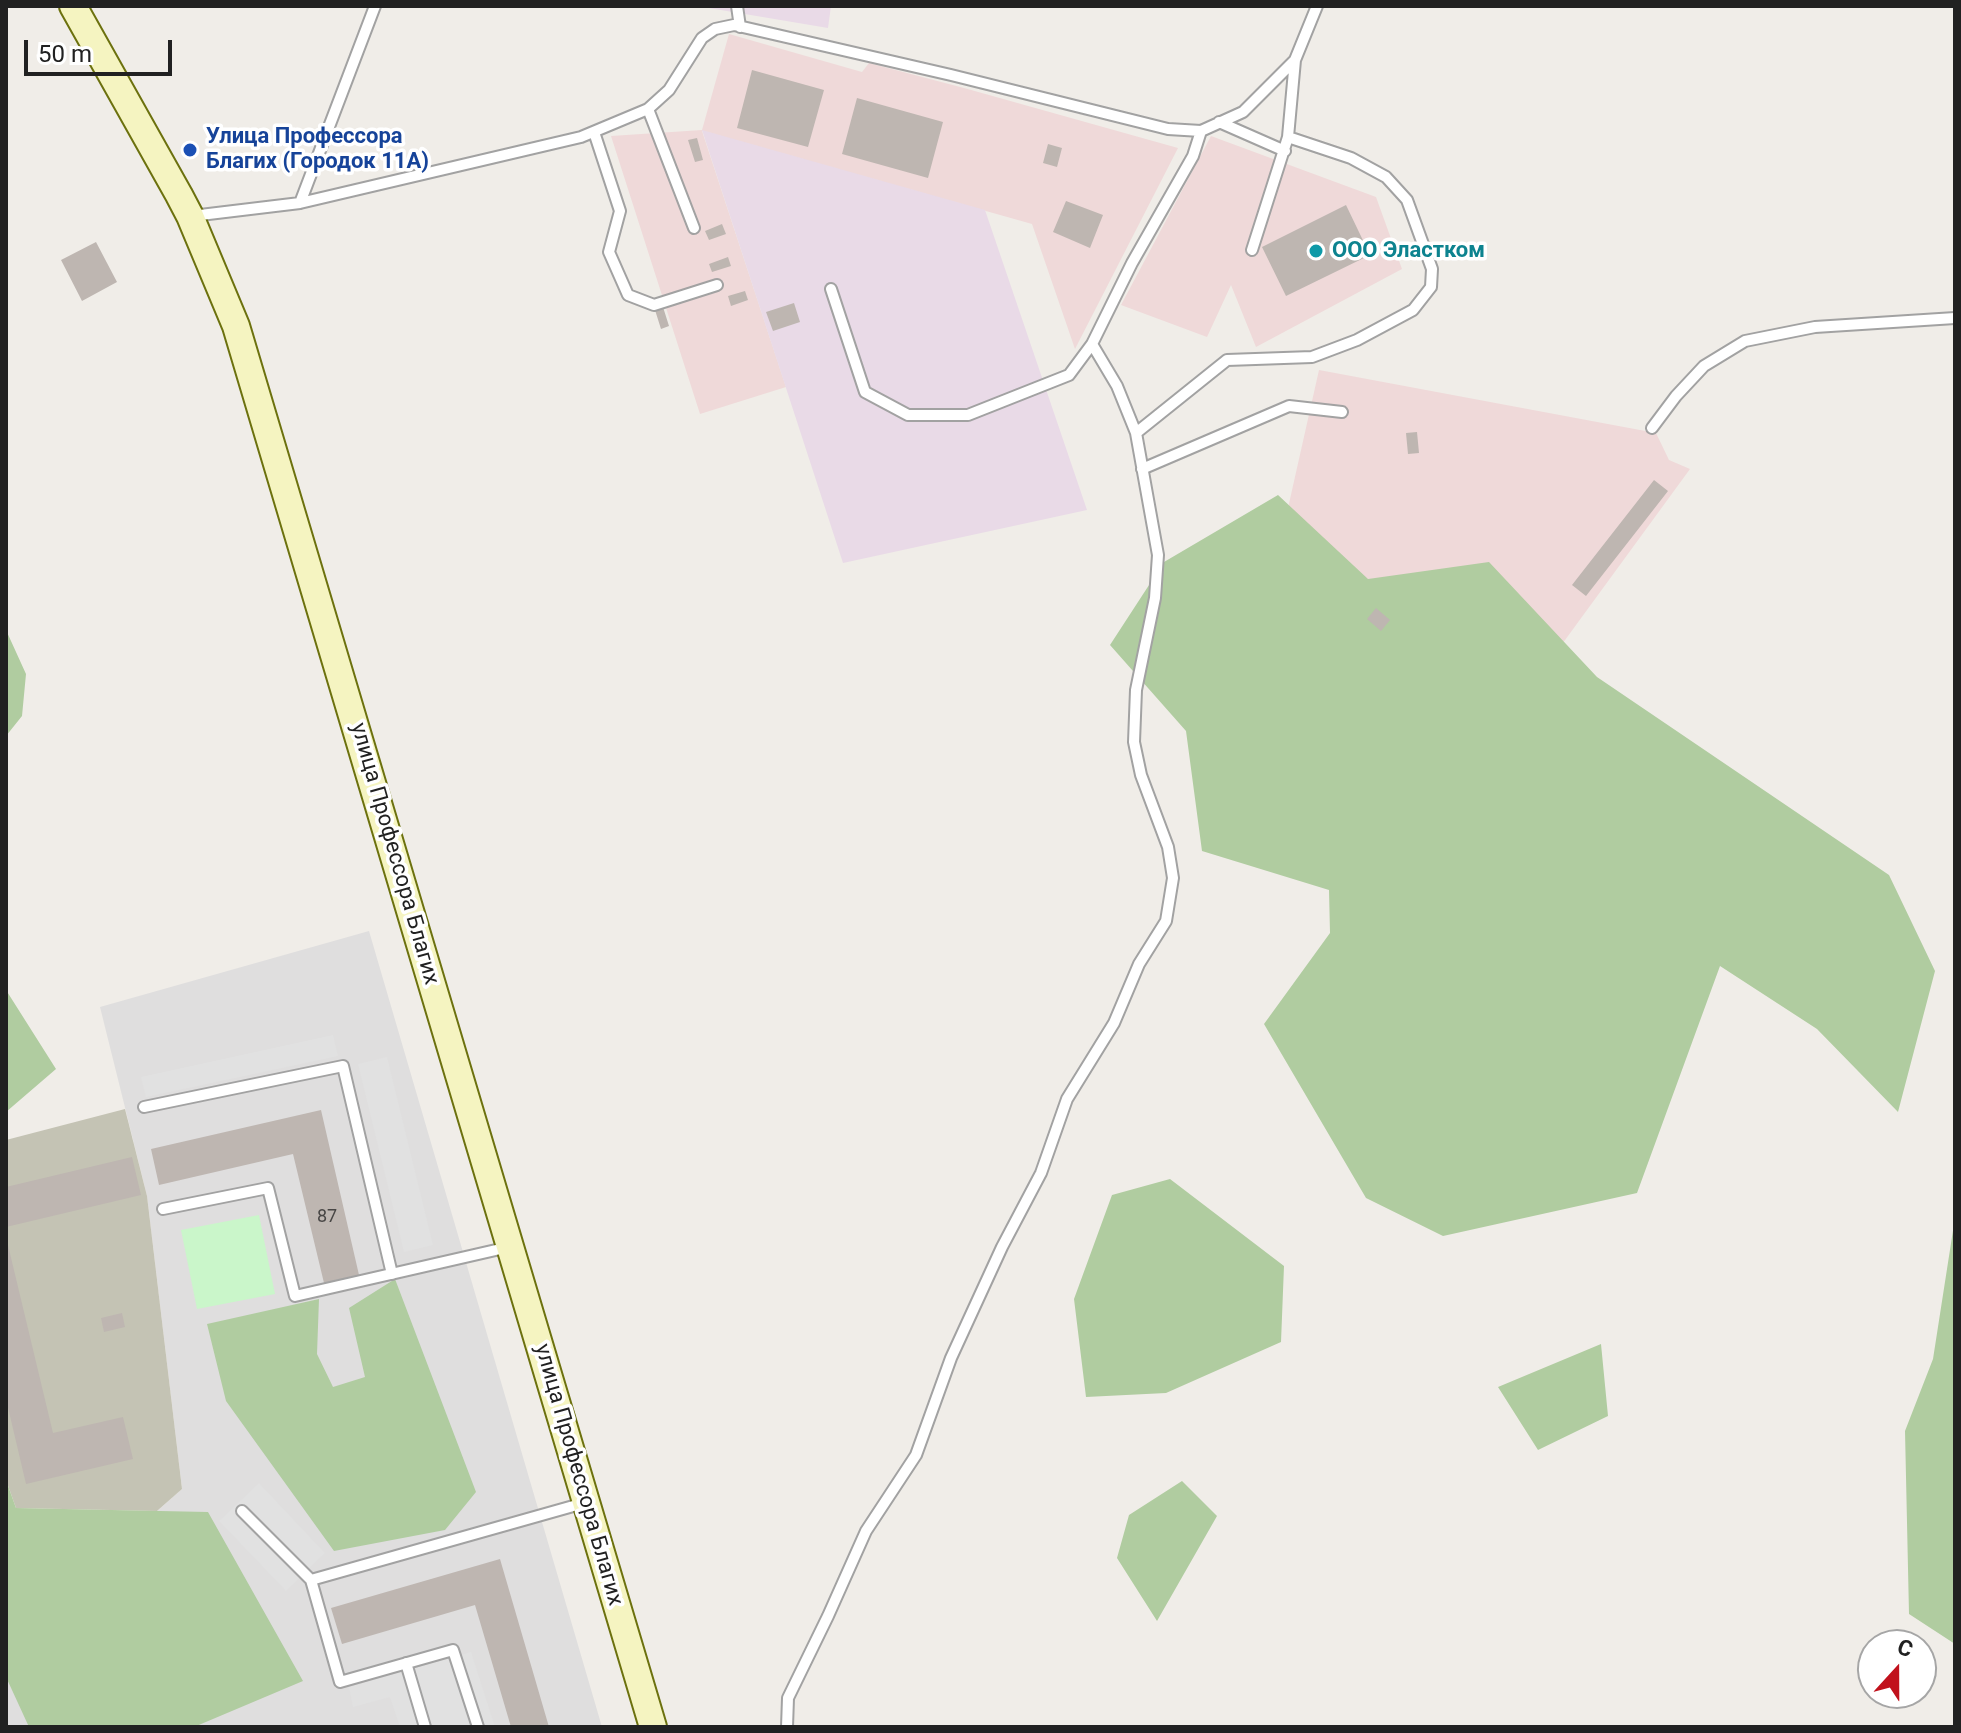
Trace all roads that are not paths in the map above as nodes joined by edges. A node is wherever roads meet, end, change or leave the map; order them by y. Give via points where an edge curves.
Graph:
1 (73, 6) edge
2 (375, 6) edge
3 (737, 6) edge
4 (1317, 6) edge
5 (740, 27) junction
6 (1295, 60) junction
7 (648, 109) junction
8 (1219, 122) junction
9 (1201, 131) junction
10 (594, 132) junction
11 (1288, 137) junction
12 (1285, 151) junction
13 (300, 203) junction
14 (190, 216) junction
15 (694, 228) dead end
16 (1252, 250) dead end
17 (717, 285) dead end
18 (831, 289) dead end
19 (1955, 318) edge
20 (1092, 344) junction
21 (1342, 412) dead end
22 (1652, 428) dead end
23 (1136, 433) junction
24 (1142, 469) junction
25 (144, 1107) dead end
26 (163, 1209) dead end
27 (511, 1247) junction
28 (392, 1274) junction
29 (586, 1502) junction
30 (242, 1511) dead end
31 (311, 1580) junction
32 (406, 1663) junction
33 (425, 1727) edge
34 (478, 1727) edge
35 (653, 1727) edge
36 (787, 1727) edge

1 - 14 main road, улица Профессора Благих
2 - 13 lane
3 - 5 lane
4 - 6 lane
5 - 7 lane via 715,29 702,38 669,90
5 - 9 lane via 1168,129
6 - 8 lane via 1243,112
6 - 11 lane
7 - 10 lane
7 - 15 lane
8 - 9 lane
8 - 12 lane
9 - 20 lane via 1193,156
10 - 13 lane
10 - 17 lane via 620,211 609,252 628,295 654,305
11 - 12 lane
11 - 23 lane via 1351,158 1386,177 1407,200 1432,269 1431,287 1413,310 1312,357 1227,360
12 - 16 lane
13 - 14 lane
14 - 27 main road, улица Профессора Благих via 236,326
18 - 20 lane via 865,392 908,415 968,415 1069,375
19 - 22 lane via 1815,327 1745,341 1704,366
20 - 23 lane
21 - 24 lane via 1289,406
23 - 24 lane
24 - 36 lane via 1158,555 1136,690 1134,742 1168,847 1173,878 1166,921 1139,964 1114,1023 1067,1099 1041,1173 951,1358 916,1455 866,1531 788,1698
25 - 28 lane via 343,1066
26 - 28 lane via 268,1188 295,1296
27 - 28 lane
27 - 29 main road, улица Профессора Благих
29 - 31 lane
29 - 35 main road, улица Профессора Благих
30 - 31 lane
31 - 32 lane via 340,1682
32 - 33 lane
32 - 34 lane via 453,1650

